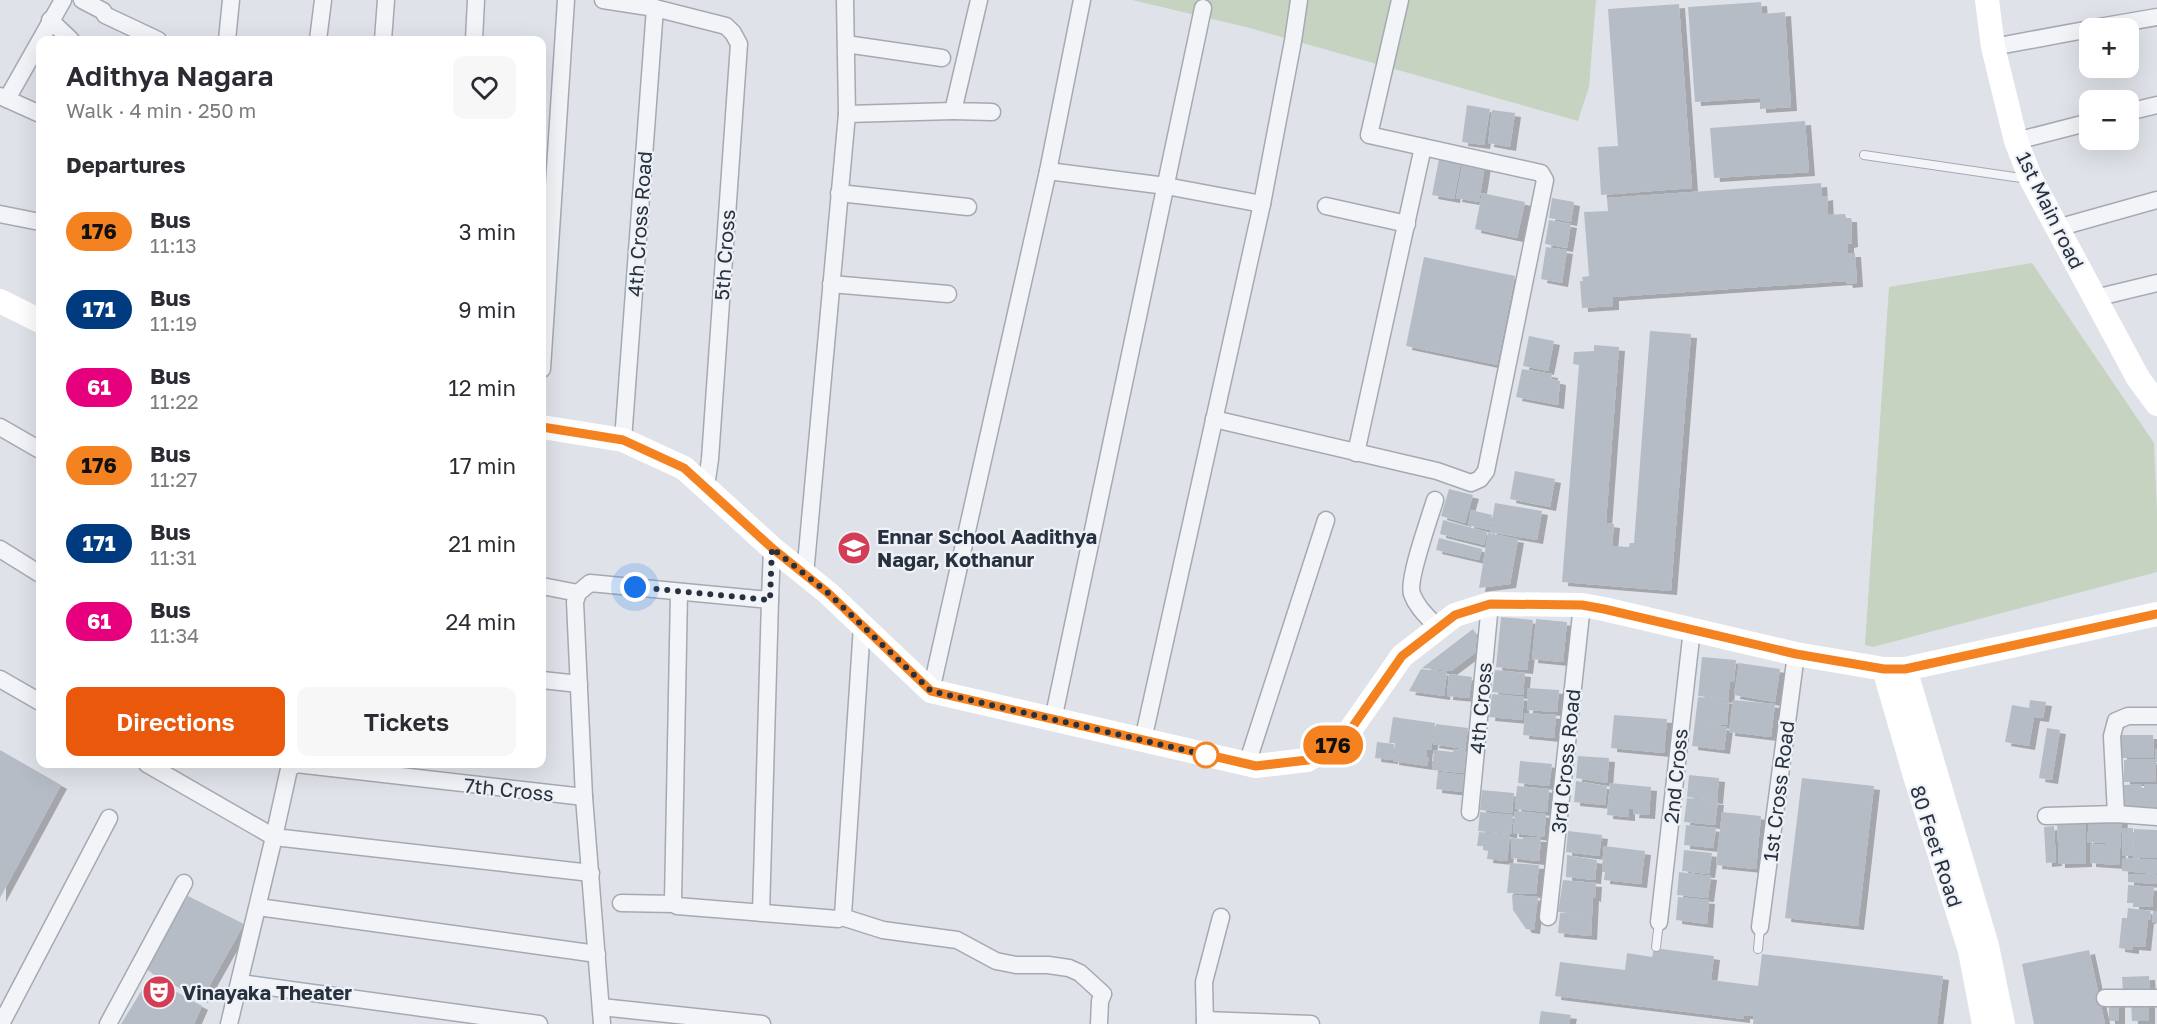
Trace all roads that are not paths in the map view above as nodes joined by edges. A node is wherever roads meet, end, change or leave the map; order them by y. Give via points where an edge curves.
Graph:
1 (63, 0) edge
2 (82, 0) edge
3 (231, 0) edge
4 (323, 0) edge
5 (386, 0) edge
6 (476, 0) edge
7 (566, 0) edge
8 (603, 0) edge
9 (845, 0) edge
10 (979, 0) edge
11 (1082, 0) edge
12 (1299, 0) edge
13 (1401, 0) edge
14 (1987, 0) edge
15 (655, 8) junction
16 (1203, 8) dead end
17 (2157, 17) edge
18 (50, 20) junction
19 (2139, 20) edge
20 (2079, 31) edge
21 (40, 36) edge
22 (67, 36) edge
23 (150, 36) edge
24 (227, 36) edge
25 (318, 36) edge
26 (383, 36) edge
27 (474, 36) edge
28 (36, 43) edge
29 (846, 44) junction
30 (1993, 46) junction
31 (942, 58) dead end
32 (4, 97) edge
33 (2157, 105) edge
34 (2139, 109) edge
35 (953, 111) junction
36 (36, 112) edge
37 (992, 112) dead end
38 (847, 114) junction
39 (2079, 125) edge
40 (2016, 141) junction
41 (1423, 147) junction
42 (1864, 155) dead end
43 (1048, 171) junction
44 (2031, 179) junction
45 (1166, 186) junction
46 (839, 193) junction
47 (2157, 200) edge
48 (1262, 204) junction
49 (1326, 206) dead end
50 (968, 207) dead end
51 (0, 214) edge
52 (36, 221) edge
53 (1407, 224) junction
54 (2057, 228) junction
55 (2157, 283) edge
56 (831, 284) junction
57 (948, 294) dead end
58 (2095, 298) junction
59 (0, 302) edge
60 (546, 308) edge
61 (36, 319) edge
62 (2157, 404) edge
63 (1214, 419) junction
64 (0, 427) edge
65 (546, 428) edge
66 (623, 440) junction
67 (36, 448) edge
68 (1356, 453) junction
69 (706, 488) junction
70 (1435, 500) dead end
71 (1326, 520) dead end
72 (772, 548) junction
73 (0, 549) edge
74 (36, 572) edge
75 (806, 575) junction
76 (546, 587) edge
77 (679, 592) junction
78 (578, 593) junction
79 (770, 600) junction
80 (1490, 604) junction
81 (1582, 605) junction
82 (2157, 614) edge
83 (862, 626) junction
84 (1438, 628) junction
85 (1692, 629) junction
86 (1796, 654) junction
87 (1895, 669) junction
88 (0, 679) edge
89 (546, 680) edge
90 (579, 684) junction
91 (931, 691) junction
92 (36, 700) edge
93 (2157, 716) edge
94 (1053, 720) junction
95 (1143, 740) junction
96 (1247, 764) junction
97 (154, 768) edge
98 (292, 768) edge
99 (331, 768) edge
100 (584, 797) junction
101 (1470, 812) dead end
102 (2116, 814) junction
103 (2046, 816) dead end
104 (2157, 817) edge
105 (109, 818) dead end
106 (274, 837) junction
107 (591, 873) junction
108 (184, 883) dead end
109 (621, 903) dead end
110 (675, 904) junction
111 (258, 907) junction
112 (761, 913) junction
113 (842, 917) junction
114 (1221, 917) dead end
115 (1548, 917) dead end
116 (1659, 922) joint
117 (1760, 927) joint
118 (1656, 946) dead end
119 (1758, 949) dead end
120 (597, 954) junction
121 (240, 982) junction
122 (2105, 998) dead end
123 (2157, 998) edge
124 (601, 1016) edge
125 (1205, 1022) edge
126 (1, 1024) edge
127 (108, 1024) edge
128 (229, 1024) edge
129 (539, 1024) edge
130 (762, 1024) edge
131 (1099, 1024) edge
132 (1311, 1024) edge
133 (1984, 1024) edge
134 (2003, 1024) edge

1 - 18 street
2 - 23 street
3 - 24 street
4 - 25 street
5 - 26 street
6 - 27 street
7 - 60 street
8 - 15 street
9 - 29 street
10 - 35 street
11 - 43 street
12 - 48 street
13 - 41 street via 1369,135
14 - 30 street, 1st Main road
15 - 66 street, 4th Cross Road
15 - 69 street, 5th Cross via 726,26 739,44
16 - 45 street
17 - 19 street
18 - 21 street
18 - 22 street
20 - 30 street
28 - 32 street
29 - 31 street
29 - 38 street
30 - 40 street, 1st Main road
32 - 36 street
33 - 34 street
35 - 37 street
35 - 38 street
38 - 46 street
39 - 40 street
40 - 44 street, 1st Main road
41 - 53 street
41 - 68 street via 1540,173 1545,180 1486,471 1471,483 1437,471
42 - 44 lane
43 - 45 street
43 - 91 street
44 - 54 street, 1st Main road
45 - 48 street
45 - 94 street
46 - 50 street
46 - 56 street
47 - 54 street
48 - 63 street
49 - 53 street
51 - 52 street
53 - 68 street
54 - 58 street, 1st Main road
55 - 58 street
56 - 57 street
56 - 75 street
58 - 62 street, 1st Main road
59 - 61 street
63 - 68 street
63 - 95 street
64 - 67 street
65 - 66 street
66 - 69 street via 684,468
69 - 72 street
70 - 84 street via 1411,592 1419,608
71 - 96 street
72 - 75 street
72 - 79 street
73 - 74 street
75 - 83 street
76 - 78 street
77 - 78 street via 591,583
77 - 79 street
77 - 110 street
78 - 90 street via 575,602
79 - 112 street
80 - 81 street
80 - 84 street via 1455,615
80 - 101 street, 4th Cross
81 - 85 street
81 - 115 street, 3rd Cross Road
82 - 87 street
83 - 91 street
83 - 113 street
84 - 96 street via 1402,656 1344,739 1308,760
85 - 86 street
85 - 116 street, 2nd Cross
86 - 87 street
86 - 117 street, 1st Cross Road
87 - 133 street, 80 Feet Road via 1915,776 1970,951
87 - 134 street, 80 Feet Road via 1987,946
88 - 92 street
89 - 90 street
90 - 100 street
91 - 94 street
93 - 102 street via 2128,716 2116,721 2112,736
94 - 95 street
95 - 96 street
97 - 106 street
98 - 106 street, 7th Cross
99 - 100 street, 7th Cross
100 - 107 street
102 - 103 street
102 - 104 street
105 - 126 street
106 - 107 street
106 - 111 street, 7th Cross
107 - 120 street
108 - 127 street
109 - 110 street
110 - 112 street
111 - 120 street
111 - 121 street, 7th Cross
112 - 113 street
113 - 131 street via 883,930 957,940 996,961 1069,968 1103,994
114 - 125 street via 1204,982
116 - 118 lane
117 - 119 lane
120 - 124 street
121 - 128 street, 7th Cross
121 - 129 street
122 - 123 street
124 - 130 street
125 - 132 street

